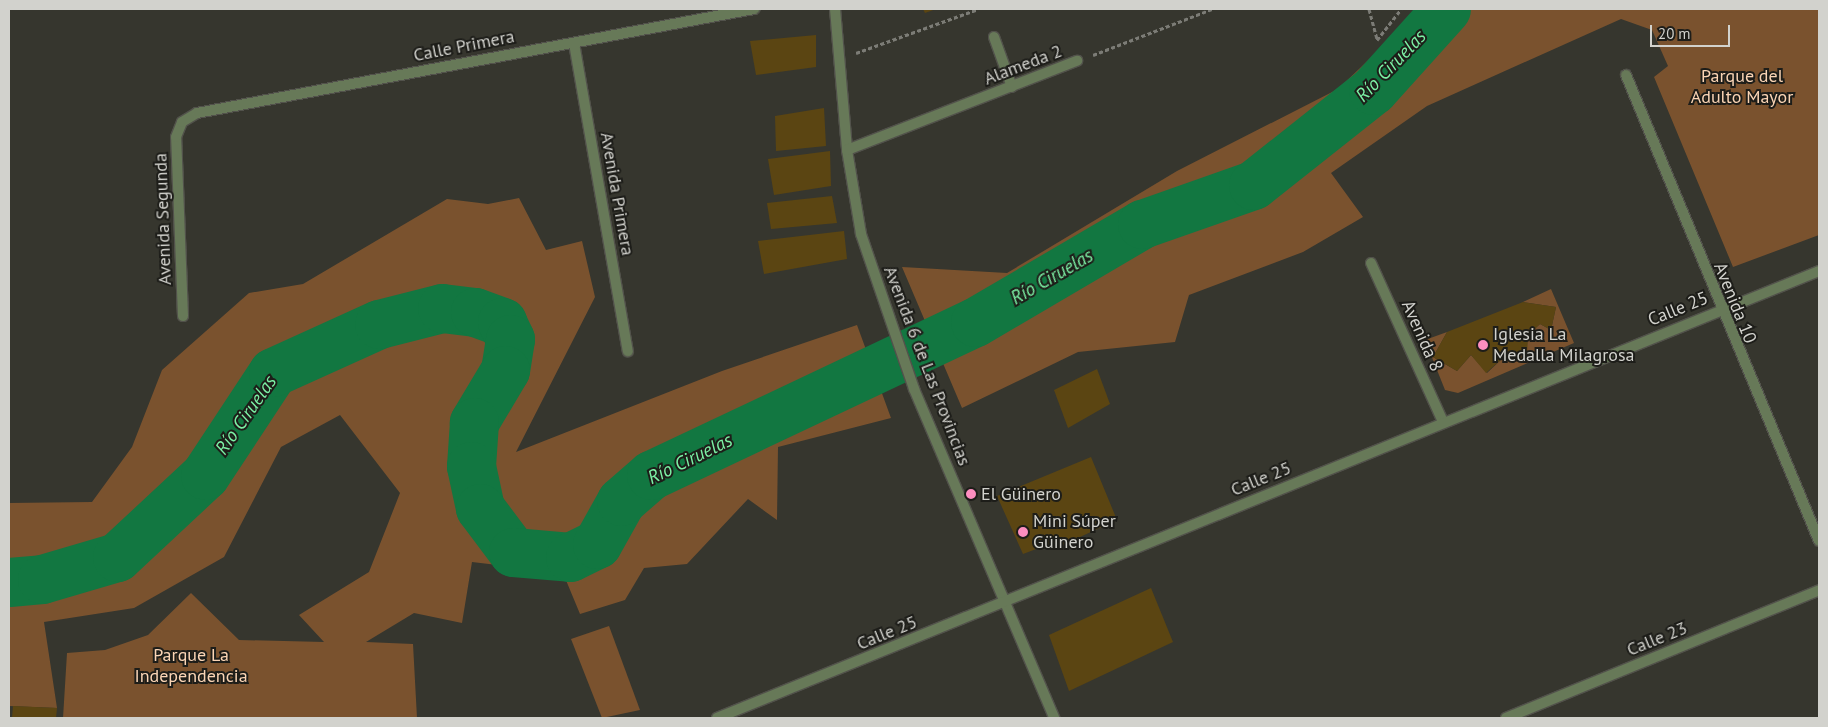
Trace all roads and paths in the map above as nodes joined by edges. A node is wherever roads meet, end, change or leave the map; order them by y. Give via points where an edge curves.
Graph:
1 (754, 9) edge
2 (835, 9) edge
3 (978, 9) edge
4 (1212, 9) edge
5 (1369, 9) edge
6 (1401, 9) edge
7 (994, 37) dead end
8 (574, 42) junction
9 (840, 59) junction
10 (1076, 61) joint
11 (1626, 75) dead end
12 (1012, 87) junction
13 (182, 122) joint
14 (847, 150) junction
15 (1371, 264) dead end
16 (1819, 271) edge
17 (1720, 310) junction
18 (183, 316) dead end
19 (628, 351) dead end
20 (1443, 422) junction
21 (1819, 541) edge
22 (1819, 590) edge
23 (1006, 603) junction
24 (728, 716) edge
25 (717, 718) edge
26 (1054, 718) edge
27 (1506, 718) edge

1 - 8 street, Calle Primera
2 - 9 street, Avenida 6 de Las Provincias
3 - 9 path
4 - 10 path, Alameda 2
5 - 6 path via 1377,40
7 - 12 street
8 - 13 street, Calle Primera via 197,112
8 - 19 street, Avenida Primera
9 - 14 street, Avenida 6 de Las Provincias
10 - 12 street, Alameda 2
11 - 17 street, Avenida 10
12 - 14 street, Alameda 2
13 - 18 street, Avenida Segunda via 176,137
14 - 23 street, Avenida 6 de Las Provincias via 861,234 886,310 914,389
15 - 20 street, Avenida 8
16 - 17 street, Calle 25
17 - 20 street, Calle 25
17 - 21 street, Avenida 10
20 - 23 street, Calle 25
22 - 27 street, Calle 23
23 - 24 street, Calle 25
23 - 26 street, Avenida 6 de Las Provincias
24 - 25 street, Calle 25

